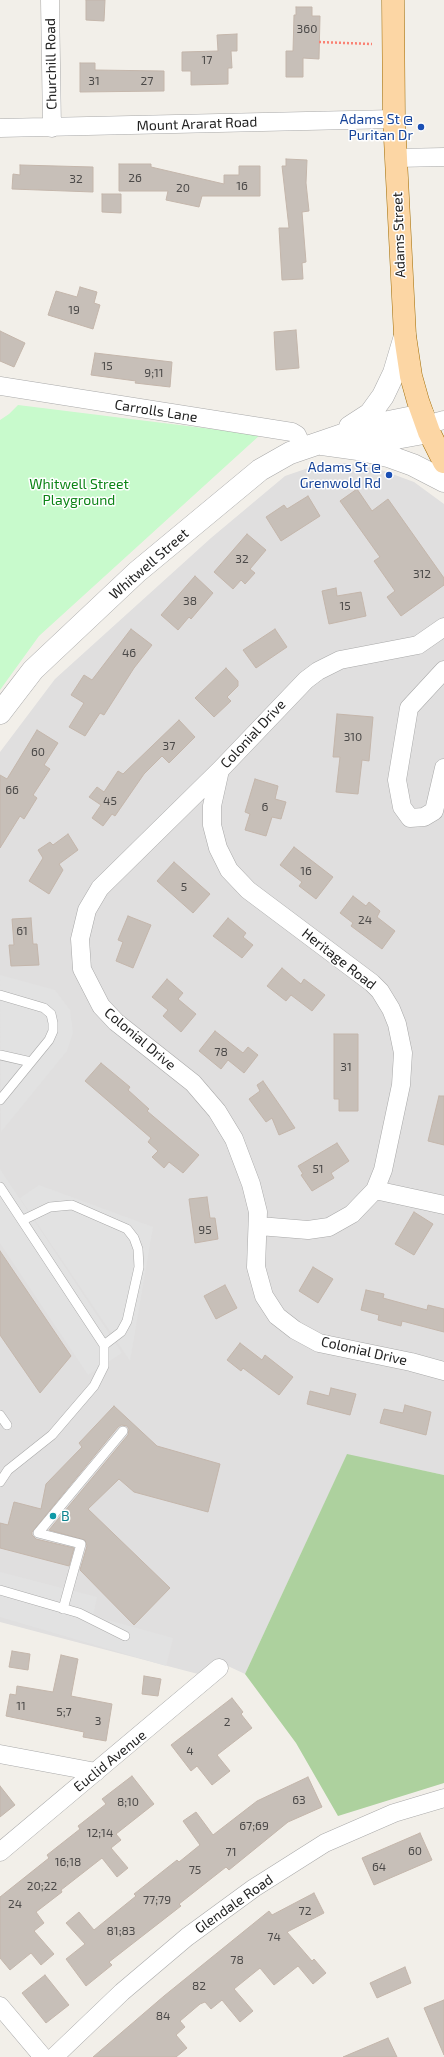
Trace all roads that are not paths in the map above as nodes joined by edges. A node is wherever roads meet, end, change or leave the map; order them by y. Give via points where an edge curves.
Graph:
1 (50, 0) edge
2 (393, 0) edge
3 (394, 120) junction
4 (0, 128) edge
5 (52, 128) junction
6 (444, 157) edge
7 (397, 158) junction
8 (405, 336) junction
9 (0, 386) edge
10 (430, 423) edge
11 (312, 446) junction
12 (444, 462) edge
13 (444, 481) edge
14 (444, 628) edge
15 (444, 670) edge
16 (0, 713) edge
17 (444, 768) edge
18 (220, 770) junction
19 (0, 995) edge
20 (0, 1054) edge
21 (31, 1062) junction
22 (0, 1100) edge
23 (0, 1187) edge
24 (375, 1190) junction
25 (444, 1205) edge
26 (23, 1220) junction
27 (259, 1226) junction
28 (104, 1345) junction
29 (444, 1371) edge
30 (0, 1415) edge
31 (7, 1425) dead end
32 (123, 1431) dead end
33 (4, 1469) edge
34 (0, 1482) edge
35 (0, 1590) edge
36 (63, 1609) junction
37 (125, 1636) dead end
38 (219, 1668) dead end
39 (0, 1754) edge
40 (96, 1772) junction
41 (444, 1798) edge
42 (0, 1852) edge
43 (0, 2006) edge
44 (43, 2057) edge
45 (54, 2057) edge

1 - 5 street, Churchill Road
2 - 3 main road, Adams Street
3 - 5 street, Mount Ararat Road
3 - 7 main road, Adams Street
4 - 5 street, Mount Ararat Road
6 - 7 street
7 - 8 main road, Adams Street via 399,248
8 - 10 main road, Adams Street via 411,376
8 - 11 street via 394,373 374,408 364,419
9 - 11 street, Carrolls Lane via 292,432
10 - 11 street, Whitwell Street via 374,442
10 - 12 main road, Adams Street
11 - 13 street via 358,449 388,456
11 - 16 street, Whitwell Street via 284,456 260,470 137,572 33,670
14 - 18 street, Colonial Drive via 418,645 352,657 318,671 292,692
15 - 17 street via 409,708 397,780 402,807 410,818 424,817 434,811
18 - 24 street, Heritage Road via 212,806 212,824 218,848 229,870 248,890 372,983 385,999 398,1024 403,1053 401,1085 383,1170
18 - 27 street, Colonial Drive via 100,888 92,899 85,917 80,938 80,954 87,982 107,1014 193,1083 217,1110 239,1149 256,1200
19 - 21 lane via 35,1004 51,1014 53,1031
20 - 21 lane
21 - 22 lane
23 - 26 lane
24 - 25 street
24 - 27 street, Heritage Road via 352,1214 329,1227 308,1230
26 - 28 lane
26 - 28 lane via 50,1207 72,1205 127,1229 134,1238 138,1249 139,1267 127,1321 121,1332
27 - 29 street, Colonial Drive via 256,1267 264,1296 277,1316 318,1343
28 - 33 lane via 104,1366 94,1386 52,1435
30 - 31 lane
32 - 36 lane via 38,1533 81,1544
33 - 34 lane
35 - 36 lane
36 - 37 lane via 78,1613
38 - 40 street, Euclid Avenue
39 - 40 street
40 - 42 street, Euclid Avenue
41 - 45 street, Glendale Road via 394,1813 325,1843 254,1888 187,1937 122,1992
43 - 44 street

